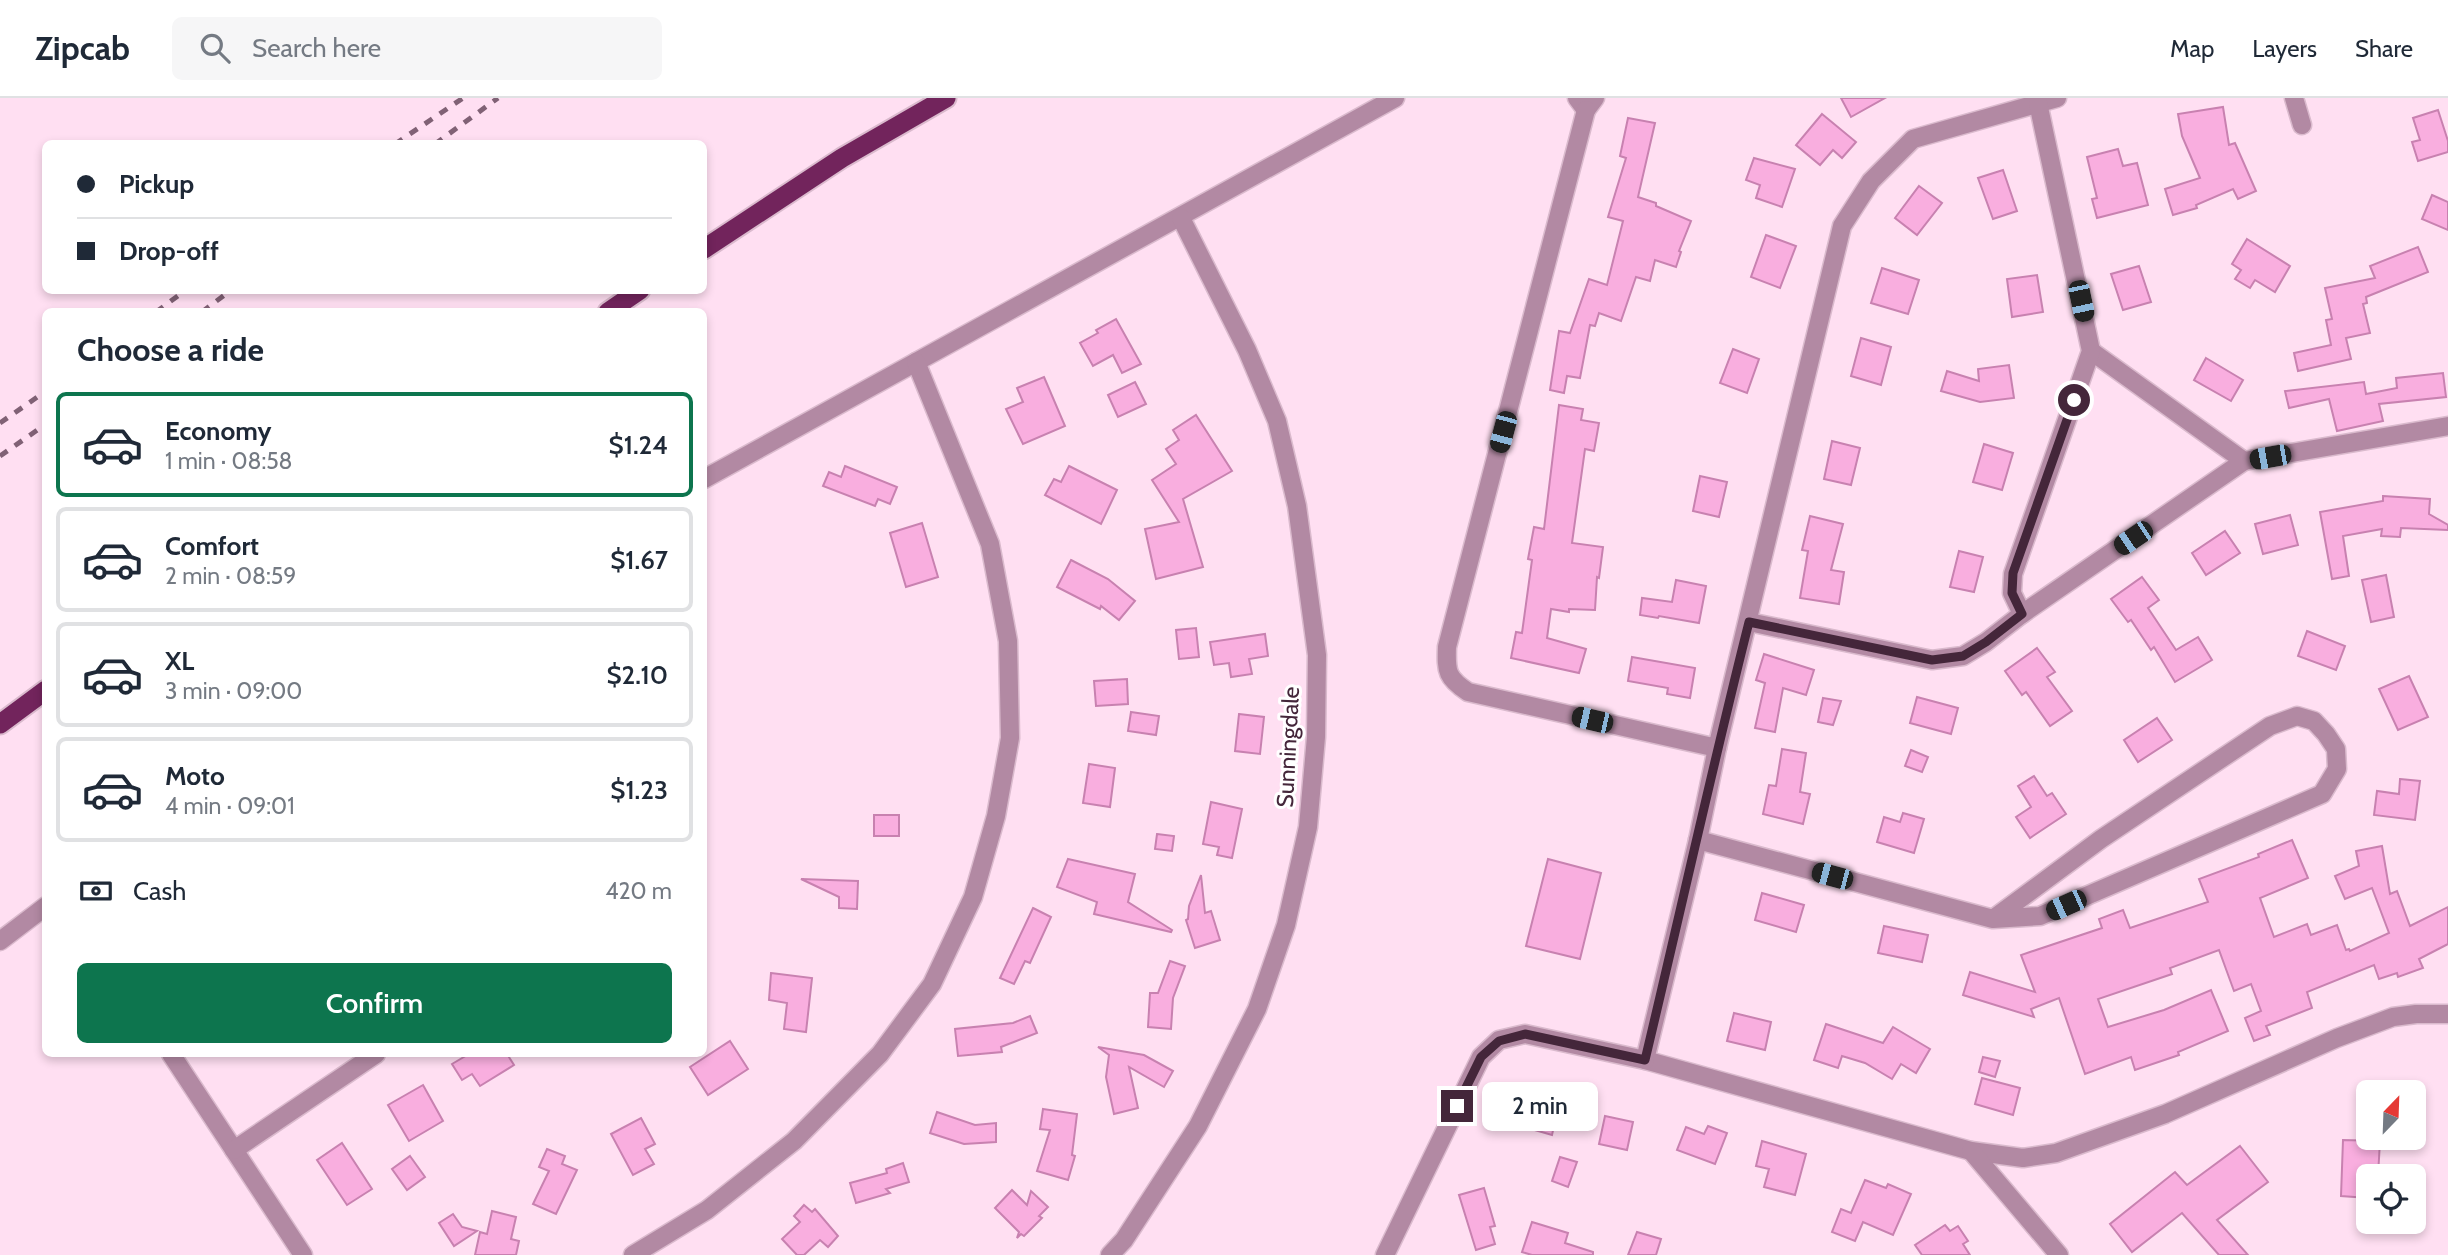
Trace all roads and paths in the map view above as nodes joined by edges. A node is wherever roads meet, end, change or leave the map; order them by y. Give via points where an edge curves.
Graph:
1 (946, 98) edge
2 (1395, 98) edge
3 (2057, 98) edge
4 (2294, 98) edge
5 (1586, 102) edge
6 (2038, 103) junction
7 (2302, 125) dead end
8 (1181, 218) junction
9 (707, 247) edge
10 (634, 294) edge
11 (614, 308) edge
12 (2091, 351) junction
13 (916, 362) junction
14 (2448, 426) edge
15 (2244, 461) junction
16 (707, 477) edge
17 (2022, 614) junction
18 (1749, 622) junction
19 (42, 693) edge
20 (0, 724) edge
21 (1717, 748) junction
22 (1698, 840) junction
23 (42, 909) edge
24 (1993, 919) junction
25 (0, 941) edge
26 (2448, 1014) edge
27 (173, 1057) edge
28 (372, 1057) edge
29 (1645, 1060) junction
30 (234, 1150) junction
31 (1971, 1151) junction
32 (303, 1255) edge
33 (633, 1255) edge
34 (1110, 1255) edge
35 (1385, 1255) edge
36 (2059, 1255) edge

1 - 9 highway via 842,158
2 - 8 street
3 - 6 street
4 - 7 street
5 - 21 street via 1447,647 1446,668 1453,682 1468,692
6 - 12 street
6 - 18 street via 1913,139 1871,181 1842,226
8 - 13 street
8 - 34 street, Sunningdale via 1277,421 1297,506 1317,655 1316,737 1308,827 1286,925 1257,1009 1198,1126
10 - 11 highway
12 - 15 street
12 - 17 street via 2013,573 2012,593
13 - 16 street
13 - 33 street via 990,544 1008,641 1010,738 996,816 973,897 932,984 880,1054 794,1141 707,1210
14 - 15 street
15 - 17 street
17 - 18 street via 1963,656 1932,660
18 - 21 street
19 - 20 highway
21 - 22 street
22 - 24 street
22 - 29 street
23 - 25 street
24 - 24 street via 2101,839 2270,726 2297,716 2314,722 2336,749 2337,769 2322,794 2040,916
26 - 31 street via 2393,1017 2165,1114 2056,1153 2023,1158
27 - 30 street
28 - 30 street
29 - 31 street
29 - 35 street via 1525,1034 1499,1041 1481,1057
30 - 32 street
31 - 36 street

